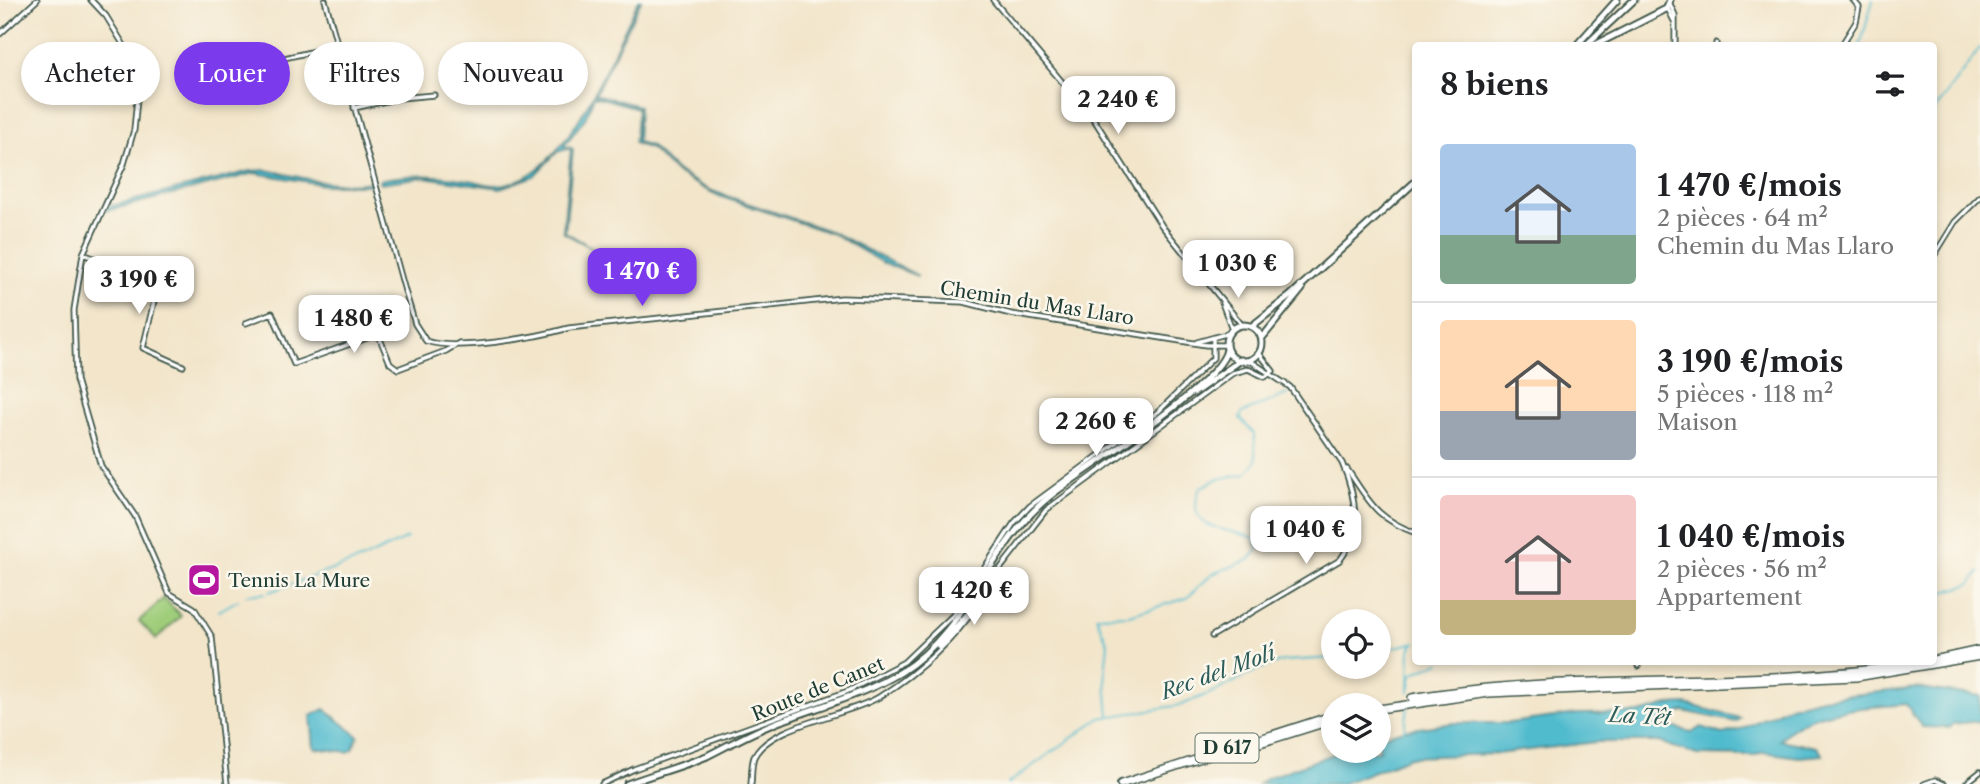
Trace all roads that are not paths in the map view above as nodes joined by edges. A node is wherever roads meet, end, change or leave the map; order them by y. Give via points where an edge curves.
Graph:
1 (37, 0) edge
2 (91, 0) edge
3 (325, 0) edge
4 (993, 0) edge
5 (1617, 0) edge
6 (1632, 0) edge
7 (1853, 0) edge
8 (1669, 3) edge
9 (0, 34) edge
10 (336, 42) edge
11 (1583, 42) edge
12 (1585, 42) edge
13 (1600, 42) edge
14 (1675, 42) edge
15 (1843, 42) edge
16 (434, 95) dead end
17 (353, 105) edge
18 (354, 108) junction
19 (1412, 187) edge
20 (1412, 187) edge
21 (1980, 197) edge
22 (1937, 251) edge
23 (83, 254) junction
24 (1217, 295) junction
25 (246, 323) dead end
26 (1242, 325) junction
27 (1252, 326) junction
28 (1231, 331) junction
29 (1213, 338) junction
30 (1262, 338) junction
31 (1193, 342) junction
32 (459, 343) junction
33 (1213, 344) junction
34 (1227, 347) junction
35 (1259, 353) junction
36 (1241, 360) junction
37 (1249, 360) junction
38 (183, 366) dead end
39 (1272, 372) junction
40 (1342, 463) junction
41 (1412, 532) edge
42 (976, 604) junction
43 (1212, 636) dead end
44 (1980, 650) edge
45 (1980, 656) edge
46 (1937, 659) edge
47 (1937, 663) edge
48 (1898, 665) edge
49 (1927, 665) edge
50 (1391, 702) edge
51 (1391, 707) edge
52 (1321, 721) edge
53 (1321, 721) edge
54 (1980, 772) edge
55 (227, 784) edge
56 (602, 784) edge
57 (627, 784) edge
58 (635, 784) edge
59 (751, 784) edge
60 (1121, 784) edge
61 (1134, 784) edge
62 (1924, 784) edge
63 (1944, 784) edge
64 (1965, 784) edge

1 - 9 street
2 - 23 street via 131,57 137,99 124,164
3 - 10 street, Chemin du Mas Llaro
4 - 24 street via 1095,121 1161,226
5 - 11 main road
6 - 12 main road
7 - 15 street via 1859,7 1856,22
8 - 13 main road
8 - 14 street
16 - 18 street
17 - 18 street, Chemin du Mas Llaro
18 - 32 street, Chemin du Mas Llaro via 415,324 426,341
19 - 27 main road
20 - 30 main road via 1314,277
21 - 22 street via 1955,222
23 - 38 street via 119,268 156,293 143,348
23 - 55 street via 74,310 78,393 101,466 135,516 169,593 194,608 212,637
24 - 26 street
24 - 28 street
25 - 32 street, Chemin du Mas Llaro via 266,313 275,316 294,364 378,334 390,363 398,369
26 - 27 main road
26 - 28 main road
27 - 30 main road
28 - 29 street
28 - 34 main road
29 - 31 street
29 - 33 street
30 - 35 main road
31 - 32 street, Chemin du Mas Llaro via 1011,314 964,302 842,298 569,328 532,338
31 - 33 street, Chemin du Mas Llaro
33 - 34 street, Chemin du Mas Llaro
33 - 56 street via 1213,358 1186,387 1139,427 1055,486 1014,523 954,614 904,662 848,691
34 - 36 main road
34 - 57 main road, Route de Canet via 1222,362 1170,410 1038,506 1003,547 955,624 916,661 868,689
35 - 37 main road
35 - 39 street
36 - 37 main road
36 - 42 main road, Route de Canet via 1040,508 1006,548
37 - 39 street
39 - 40 street via 1290,387
39 - 42 street via 1265,377 1241,369 1216,383 1060,500 1020,542 982,603
40 - 41 street via 1372,509
40 - 43 street via 1355,503 1348,550 1340,560
42 - 58 main road, Route de Canet via 933,651 885,685
42 - 59 street via 954,638 878,697 768,742 754,756
44 - 46 highway
45 - 47 highway
48 - 50 highway via 1810,675 1490,687
49 - 51 highway via 1856,677 1489,693
52 - 60 highway, D 617
53 - 61 highway, D 617
54 - 64 street
62 - 63 street via 1935,780

